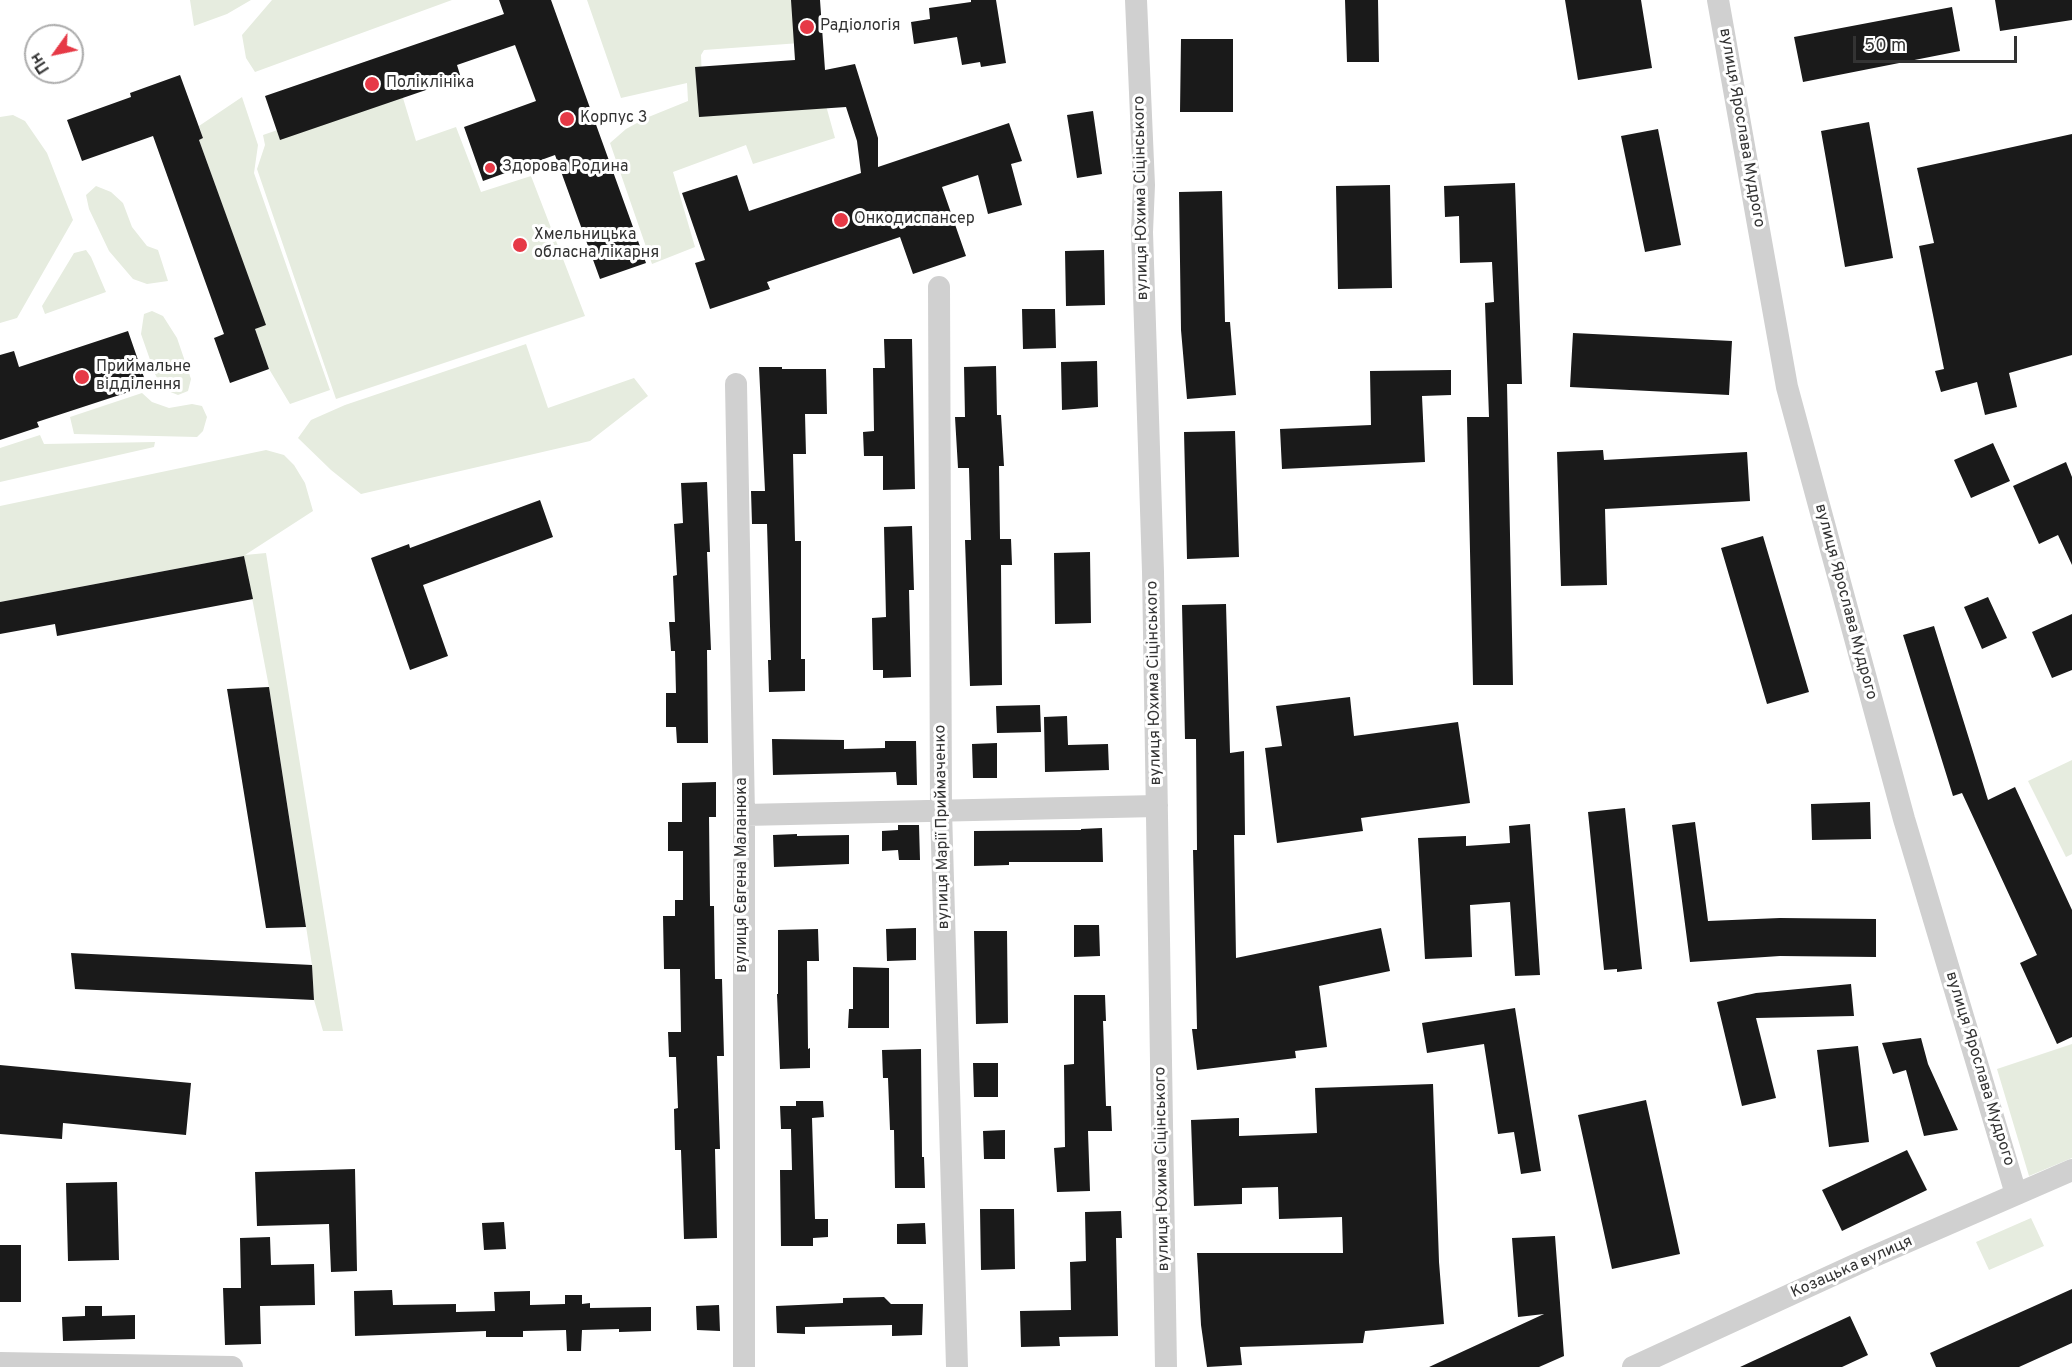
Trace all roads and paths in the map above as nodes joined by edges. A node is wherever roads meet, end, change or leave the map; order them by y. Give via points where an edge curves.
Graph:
1 (1136, 0) edge
2 (1718, 0) edge
3 (939, 287) dead end
4 (736, 384) dead end
5 (1157, 807) junction
6 (941, 810) junction
7 (744, 815) junction
8 (2072, 1170) edge
9 (2016, 1194) junction
10 (0, 1363) edge
11 (232, 1367) edge
12 (744, 1367) edge
13 (957, 1367) edge
14 (1166, 1367) edge
15 (1633, 1367) edge

1 - 5 street, вулиця Юхима Сіцінського via 1144,185
2 - 9 street, вулиця Ярослава Мудрого via 1787,387 1904,819
3 - 6 street, вулиця Марії Приймаченко
4 - 7 street, вулиця Євгена Маланюка
5 - 6 street
5 - 14 street, вулиця Юхима Сіцінського
6 - 7 street
6 - 13 street, вулиця Марії Приймаченко
7 - 12 street, вулиця Євгена Маланюка
8 - 9 street, Козацька вулиця
9 - 15 street, Козацька вулиця
10 - 11 street

